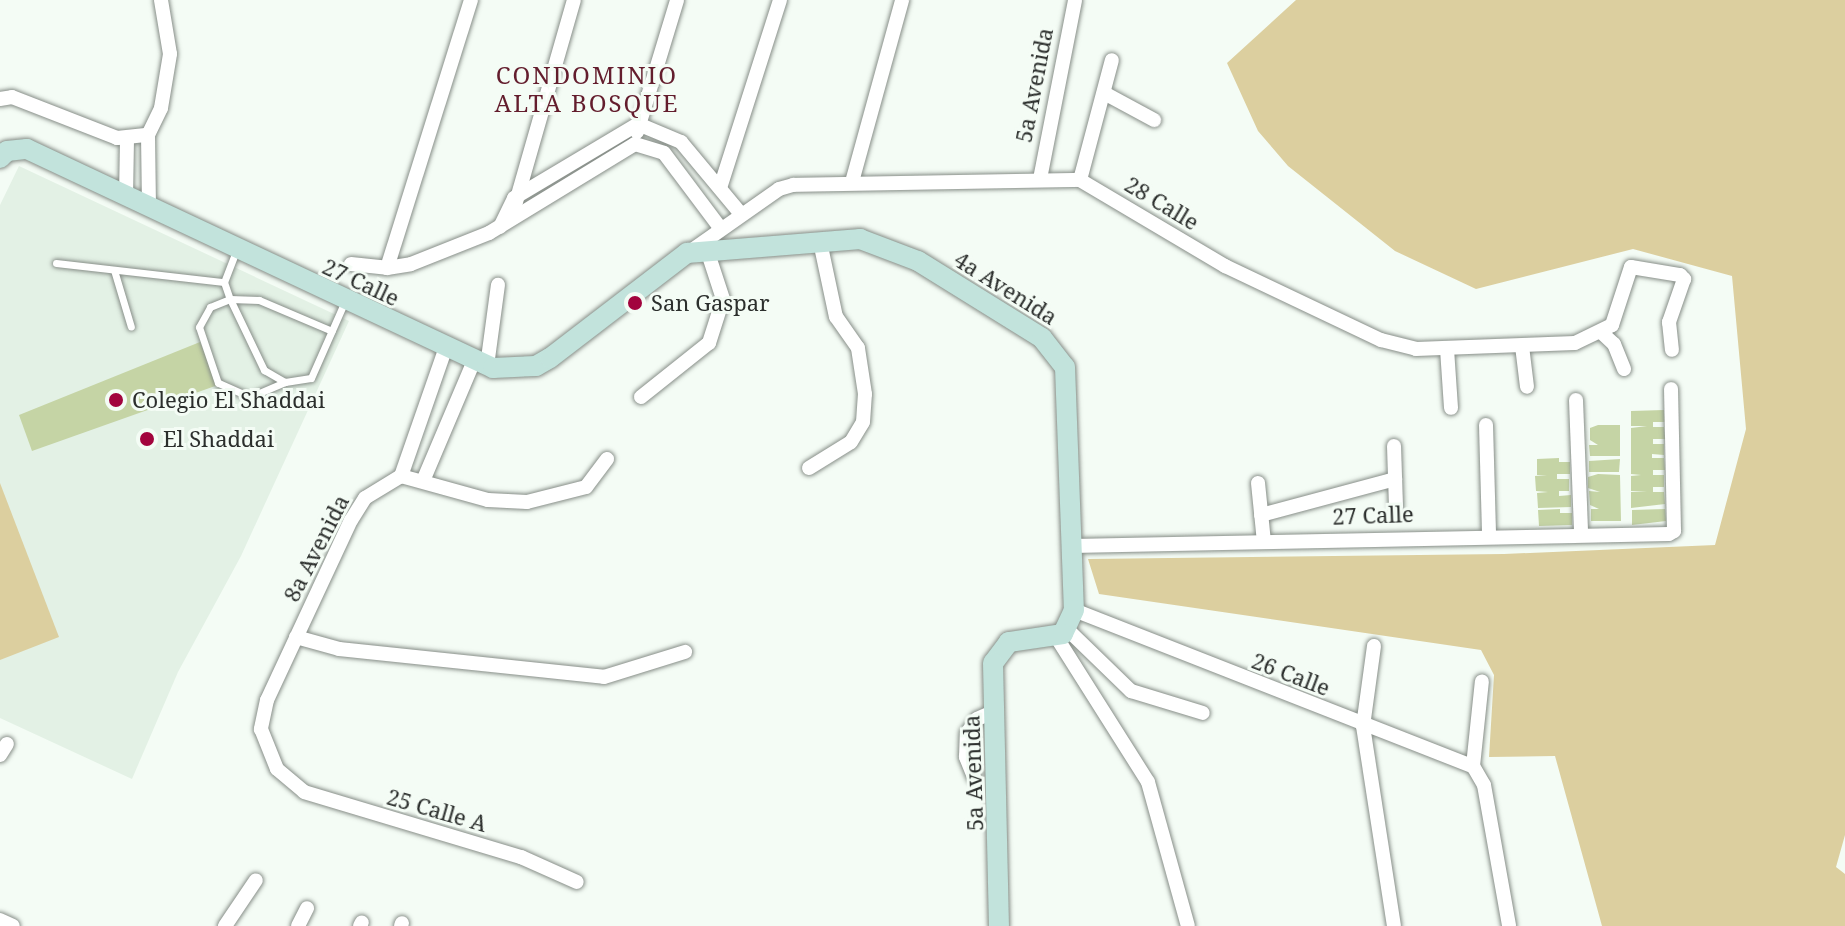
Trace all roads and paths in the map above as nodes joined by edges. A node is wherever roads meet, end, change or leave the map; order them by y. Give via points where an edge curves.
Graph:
1 (161, 0) edge
2 (471, 0) edge
3 (574, 0) edge
4 (677, 0) edge
5 (780, 0) edge
6 (902, 0) edge
7 (1075, 0) edge
8 (1112, 60) dead end
9 (1104, 93) junction
10 (0, 98) edge
11 (1154, 120) dead end
12 (638, 124) junction
13 (148, 135) junction
14 (127, 139) junction
15 (635, 144) junction
16 (0, 157) edge
17 (1040, 179) junction
18 (1080, 180) junction
19 (852, 182) junction
20 (720, 188) junction
21 (126, 197) junction
22 (514, 198) junction
23 (149, 207) junction
24 (741, 214) junction
25 (524, 216) junction
26 (500, 227) junction
27 (721, 229) junction
28 (820, 242) junction
29 (236, 251) junction
30 (698, 253) junction
31 (56, 263) dead end
32 (351, 264) dead end
33 (387, 268) junction
34 (114, 270) junction
35 (224, 282) junction
36 (498, 285) dead end
37 (230, 299) junction
38 (345, 301) junction
39 (131, 327) dead end
40 (1607, 329) junction
41 (332, 331) junction
42 (1522, 346) junction
43 (446, 347) junction
44 (1447, 349) junction
45 (1672, 350) dead end
46 (481, 364) junction
47 (1624, 369) dead end
48 (285, 382) junction
49 (1527, 387) dead end
50 (1671, 389) dead end
51 (641, 397) dead end
52 (1576, 400) dead end
53 (1451, 408) dead end
54 (1486, 425) dead end
55 (1394, 446) dead end
56 (607, 459) dead end
57 (809, 468) dead end
58 (401, 476) junction
59 (1395, 479) junction
60 (423, 481) junction
61 (1258, 483) dead end
62 (1396, 507) dead end
63 (1261, 515) junction
64 (1581, 532) junction
65 (1489, 535) junction
66 (1264, 542) junction
67 (1072, 546) junction
68 (1074, 610) junction
69 (1063, 634) junction
70 (296, 637) junction
71 (1374, 646) dead end
72 (685, 652) dead end
73 (1482, 681) dead end
74 (995, 711) junction
75 (1203, 713) dead end
76 (1363, 726) junction
77 (1473, 766) junction
78 (974, 777) dead end
79 (285, 780) joint
80 (256, 880) dead end
81 (577, 882) dead end
82 (307, 908) dead end
83 (0, 920) edge
84 (13, 926) edge
85 (225, 926) edge
86 (298, 926) edge
87 (999, 926) edge
88 (1188, 926) edge
89 (1394, 926) edge
90 (1509, 926) edge

1 - 13 street via 170,54 158,117
2 - 33 street
3 - 22 street
4 - 12 street
5 - 20 street
6 - 19 street
7 - 17 street, 5a Avenida
8 - 9 street
9 - 11 street
9 - 18 street
10 - 14 street
12 - 15 street
12 - 20 street via 671,134
12 - 22 street
13 - 14 street
13 - 23 street
14 - 21 street
15 - 25 street
15 - 27 street via 664,153
16 - 21 street, 27 Calle via 27,149
17 - 18 street, 28 Calle
17 - 19 street, 28 Calle
18 - 44 street, 28 Calle via 1225,266 1381,340 1416,349
19 - 24 street, 28 Calle via 793,185
20 - 24 street
21 - 23 street, 27 Calle
22 - 25 street
22 - 26 street
23 - 29 street, 27 Calle
24 - 27 street, 28 Calle
25 - 26 street
26 - 33 street via 411,264
27 - 30 street, 28 Calle
28 - 30 street, 4a Avenida
28 - 57 street via 836,317 858,348 865,394 863,422 851,442
28 - 67 street, 4a Avenida via 860,239 892,248 1056,349 1065,367
29 - 35 lane
29 - 38 street, 27 Calle
30 - 46 street, 27 Calle via 536,366
30 - 51 street via 723,299 709,343
31 - 34 lane
32 - 33 street
34 - 35 lane
34 - 39 lane
35 - 37 lane
36 - 46 street
37 - 41 lane via 259,300
37 - 48 lane via 264,370
37 - 48 lane via 210,307 199,327 218,383 250,397
38 - 41 lane
38 - 43 street, 27 Calle
40 - 42 street, 28 Calle via 1575,343
40 - 45 street via 1631,267 1680,275 1684,279 1669,322
40 - 47 street
41 - 48 lane via 311,378
42 - 44 street, 28 Calle
42 - 49 street
43 - 46 street, 27 Calle
43 - 58 street
44 - 53 street
46 - 60 street
50 - 64 street, 27 Calle via 1674,531
52 - 64 street
54 - 65 street
55 - 59 street
56 - 60 street via 579,491 527,502 488,500
58 - 60 street
58 - 70 street, 8a Avenida via 365,498
59 - 62 street
59 - 63 street
61 - 63 street
63 - 66 street
64 - 65 street, 27 Calle
65 - 66 street, 27 Calle
66 - 67 street, 27 Calle
67 - 68 street, 4a Avenida
68 - 69 street, 4a Avenida
68 - 76 street, 26 Calle
69 - 74 street, 5a Avenida via 1009,642 996,654
69 - 75 street via 1131,691
69 - 88 street via 1148,782
70 - 72 street via 339,649 604,677
70 - 79 street, 8a Avenida via 267,700 261,729
71 - 76 street
73 - 77 street
74 - 78 street via 977,719 967,733 966,757
74 - 87 street, 5a Avenida
76 - 77 street, 26 Calle
76 - 89 street
77 - 90 street via 1484,785
79 - 81 street, 25 Calle A via 327,801 521,857
80 - 85 street
82 - 86 street
83 - 84 street

